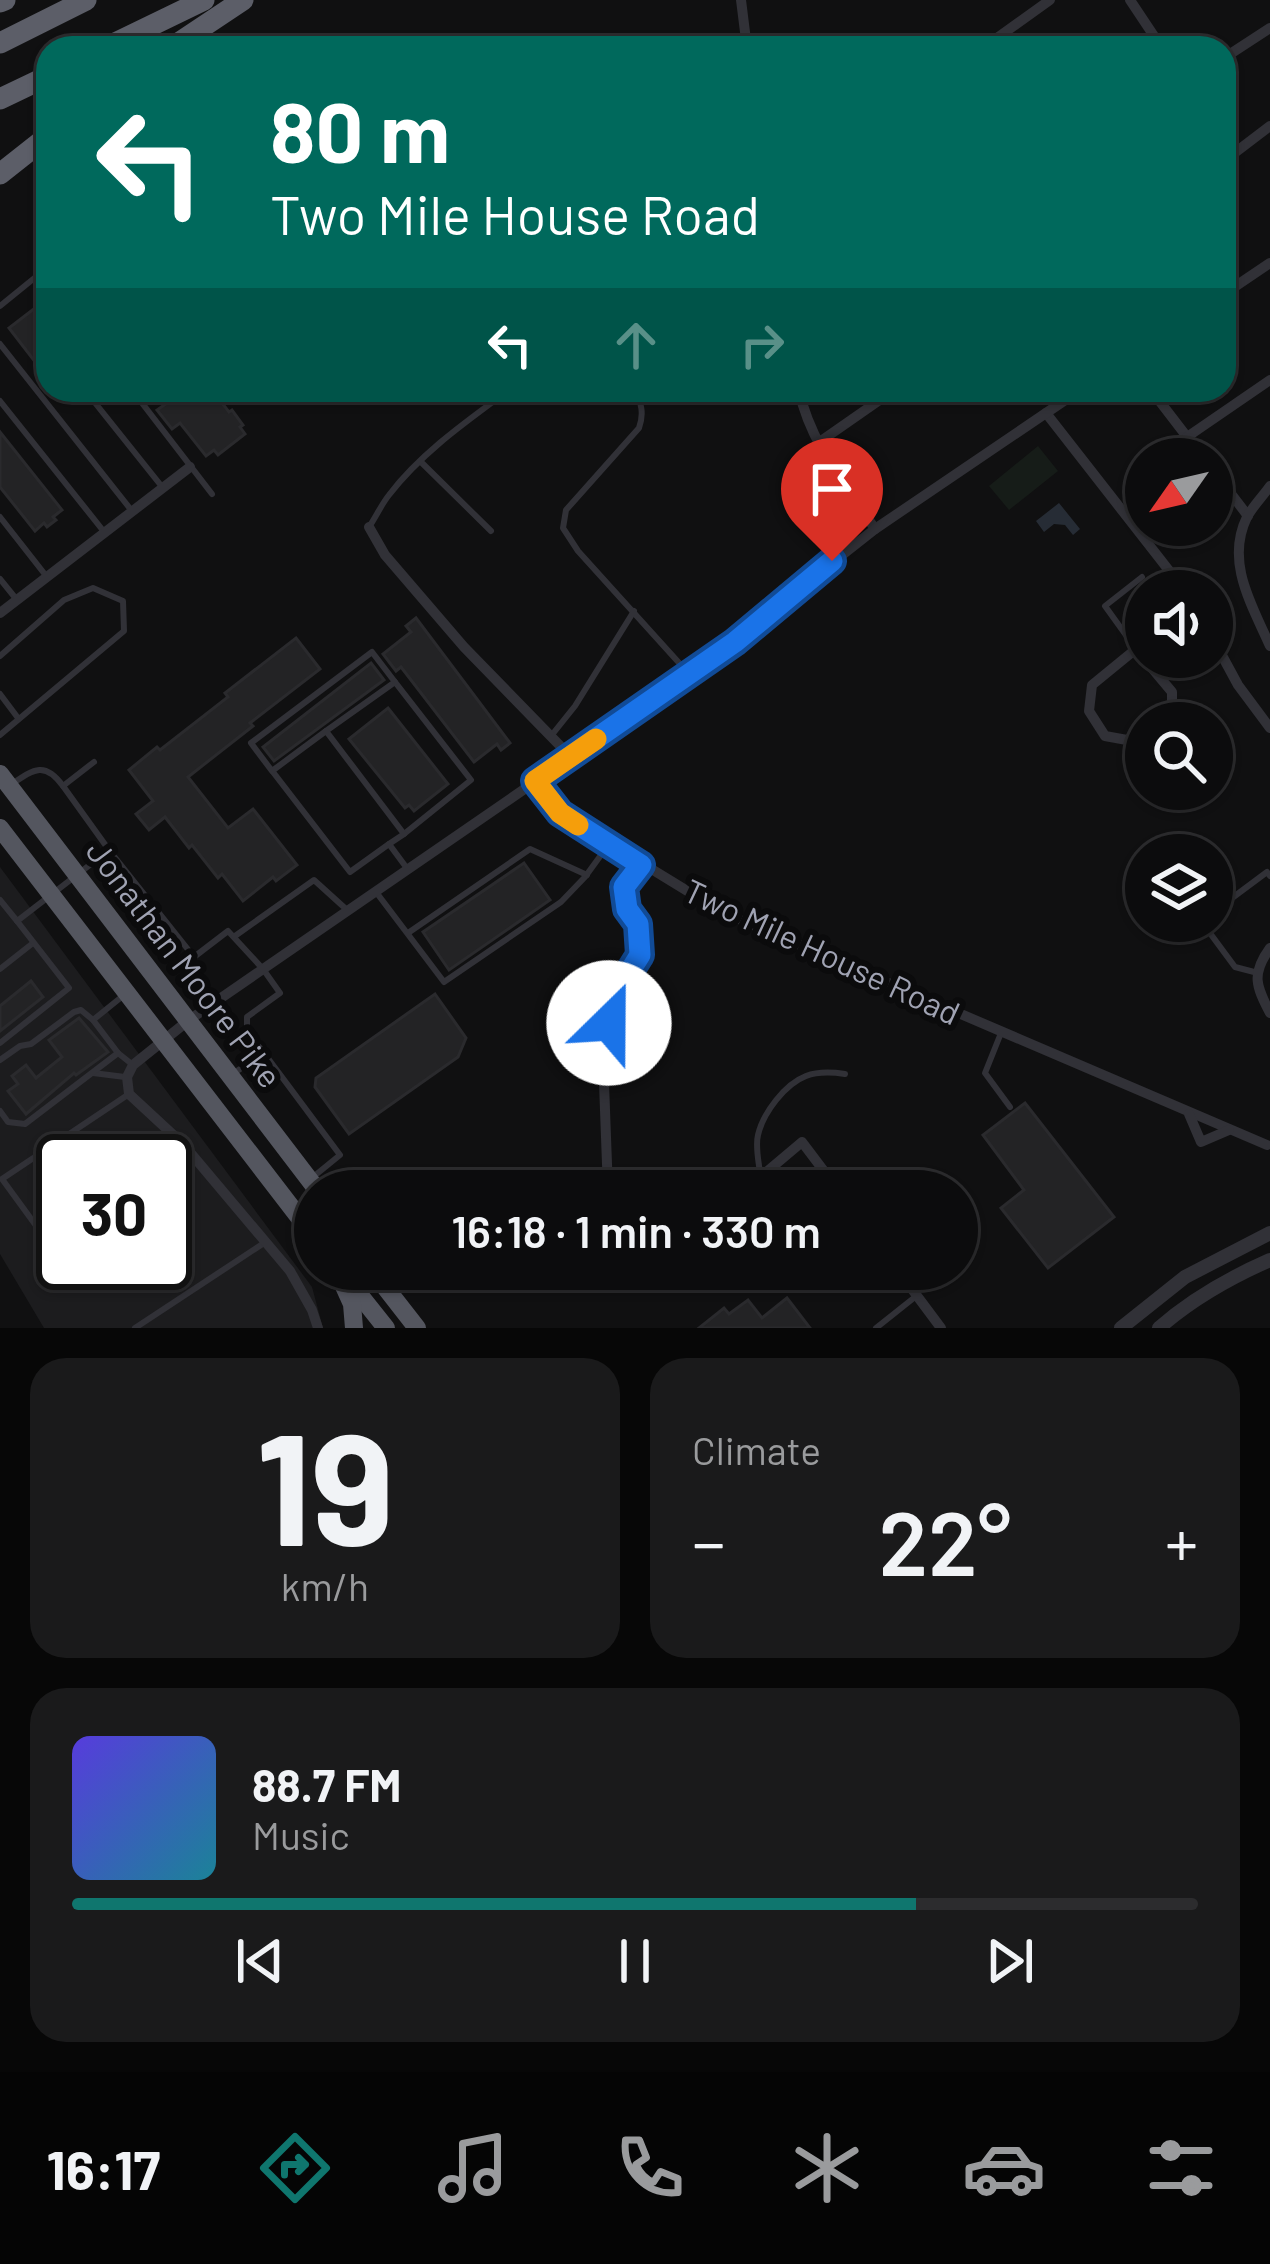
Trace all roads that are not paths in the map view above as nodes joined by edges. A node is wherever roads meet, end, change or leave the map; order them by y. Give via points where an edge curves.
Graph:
1 (86, 0) edge
2 (204, 0) edge
3 (244, 0) edge
4 (740, 0) edge
5 (1017, 0) edge
6 (1050, 0) edge
7 (1130, 0) edge
8 (1028, 15) junction
9 (1270, 28) edge
10 (130, 36) edge
11 (189, 36) edge
12 (745, 36) edge
13 (999, 36) edge
14 (1154, 36) edge
15 (0, 43) edge
16 (1236, 50) edge
17 (36, 82) edge
18 (0, 99) edge
19 (1270, 126) edge
20 (36, 146) edge
21 (1236, 152) edge
22 (0, 174) edge
23 (1270, 263) edge
24 (36, 277) edge
25 (1236, 286) edge
26 (0, 306) edge
27 (0, 344) edge
28 (1270, 380) edge
29 (36, 382) edge
30 (0, 401) edge
31 (52, 402) edge
32 (94, 402) edge
33 (141, 402) edge
34 (493, 402) edge
35 (640, 402) edge
36 (802, 402) edge
37 (867, 402) edge
38 (1062, 402) edge
39 (1160, 402) edge
40 (1046, 413) junction
41 (1187, 436) joint
42 (818, 443) junction
43 (421, 461) junction
44 (190, 467) junction
45 (1270, 486) edge
46 (163, 488) junction
47 (212, 494) dead end
48 (1233, 497) edge
49 (133, 511) junction
50 (1248, 516) junction
51 (0, 517) edge
52 (369, 527) joint
53 (875, 529) junction
54 (491, 531) dead end
55 (105, 532) junction
56 (1169, 570) edge
57 (47, 577) junction
58 (0, 579) edge
59 (1125, 591) edge
60 (16, 600) junction
61 (634, 611) junction
62 (0, 613) edge
63 (1125, 634) edge
64 (1270, 646) edge
65 (0, 656) edge
66 (1125, 658) edge
67 (690, 675) junction
68 (1233, 676) edge
69 (395, 682) junction
70 (0, 694) edge
71 (18, 718) junction
72 (1270, 728) edge
73 (326, 731) junction
74 (0, 735) edge
75 (551, 736) junction
76 (1125, 740) edge
77 (571, 757) junction
78 (94, 761) dead end
79 (272, 771) junction
80 (4, 780) edge
81 (535, 781) junction
82 (63, 786) junction
83 (0, 828) edge
84 (404, 833) junction
85 (389, 844) junction
86 (609, 844) junction
87 (109, 850) junction
88 (641, 865) junction
89 (408, 870) junction
90 (77, 874) junction
91 (587, 874) junction
92 (1270, 876) edge
93 (376, 892) junction
94 (52, 895) junction
95 (1233, 897) edge
96 (0, 899) edge
97 (348, 910) junction
98 (16, 921) junction
99 (408, 933) junction
100 (236, 936) junction
101 (1216, 942) edge
102 (33, 943) junction
103 (1270, 948) edge
104 (0, 969) edge
105 (263, 969) junction
106 (1258, 974) junction
107 (127, 993) junction
108 (1270, 1013) edge
109 (93, 1019) junction
110 (190, 1020) junction
111 (1001, 1033) junction
112 (164, 1041) junction
113 (0, 1042) edge
114 (118, 1053) junction
115 (264, 1053) junction
116 (0, 1060) edge
117 (130, 1071) junction
118 (93, 1073) junction
119 (845, 1073) dead end
120 (232, 1075) junction
121 (129, 1094) junction
122 (1010, 1107) dead end
123 (0, 1111) edge
124 (1189, 1114) junction
125 (1228, 1130) junction
126 (170, 1132) junction
127 (69, 1134) edge
128 (168, 1134) edge
129 (1267, 1145) dead end
130 (36, 1156) edge
131 (303, 1170) edge
132 (327, 1170) edge
133 (607, 1170) edge
134 (759, 1170) edge
135 (768, 1170) edge
136 (823, 1170) edge
137 (294, 1211) edge
138 (36, 1226) edge
139 (1270, 1233) edge
140 (264, 1243) junction
141 (1270, 1260) edge
142 (346, 1290) edge
143 (354, 1290) edge
144 (387, 1290) edge
145 (913, 1290) edge
146 (917, 1295) junction
147 (135, 1328) edge
148 (318, 1328) edge
149 (354, 1328) edge
150 (386, 1328) edge
151 (417, 1328) edge
152 (876, 1328) edge
153 (941, 1328) edge
154 (1121, 1328) edge
155 (1159, 1328) edge

1 - 15 highway
2 - 10 highway
3 - 11 highway
4 - 12 street
5 - 8 street
6 - 8 street
7 - 14 street
8 - 13 street
9 - 16 street
17 - 18 highway
19 - 21 street
20 - 22 highway
23 - 25 street
24 - 26 lane
27 - 29 lane
28 - 41 street
30 - 55 lane
31 - 49 lane
32 - 46 lane
33 - 44 lane
34 - 43 lane
35 - 61 lane via 639,428 566,510 563,528
36 - 42 street
37 - 42 street
38 - 40 street
39 - 41 street
40 - 53 street
40 - 56 street
42 - 53 street
43 - 52 lane
43 - 54 lane
44 - 46 street
44 - 47 lane
45 - 50 street
46 - 49 street
48 - 50 street
49 - 55 street
50 - 64 street via 1238,545 1242,584
51 - 57 lane
52 - 75 street via 464,647
53 - 67 street
55 - 57 street
57 - 60 street
58 - 60 lane
59 - 63 lane via 1105,607
60 - 62 street
61 - 67 lane
61 - 75 lane
65 - 71 lane via 64,600 93,588 123,601 124,631
66 - 76 street via 1092,686 1089,711 1105,736
67 - 77 street
68 - 72 street
69 - 73 lane
69 - 79 lane via 372,652 251,743
69 - 84 lane via 471,780
70 - 71 lane
71 - 74 lane
73 - 79 lane
73 - 84 lane
75 - 77 street
77 - 81 street
78 - 82 lane
79 - 85 lane via 350,872
80 - 82 lane via 42,769
80 - 90 highway, Jonathan Moore Pike
81 - 86 street, Two Mile House Road via 560,813
81 - 89 street
82 - 87 lane
83 - 94 highway, Jonathan Moore Pike
84 - 85 lane
85 - 89 lane
86 - 88 street, Two Mile House Road
86 - 91 lane
87 - 90 lane
87 - 100 lane via 194,957 228,931
88 - 111 street, Two Mile House Road via 720,911
88 - 133 street via 624,887 640,955 609,1023
89 - 93 street
90 - 94 lane
90 - 110 highway, Jonathan Moore Pike
91 - 99 lane via 530,849
91 - 99 lane via 561,902 444,982
92 - 95 lane
93 - 97 street
93 - 99 lane
94 - 98 lane
94 - 107 highway, Jonathan Moore Pike
96 - 98 lane
97 - 100 lane via 314,880
97 - 105 street
98 - 102 lane
100 - 105 lane
101 - 106 lane via 1235,968
102 - 104 lane
102 - 113 lane via 69,988
103 - 106 street
105 - 110 street
105 - 115 lane via 280,993 248,1017 248,1032
106 - 108 street
107 - 109 lane
107 - 112 highway, Jonathan Moore Pike
109 - 114 lane
109 - 116 lane via 74,1012
110 - 112 street
110 - 120 highway, Jonathan Moore Pike
111 - 122 lane via 986,1073
111 - 124 street, Two Mile House Road
112 - 117 street
112 - 137 highway, Jonathan Moore Pike
114 - 117 lane
114 - 118 lane
115 - 120 lane
115 - 132 lane via 340,1155
117 - 118 lane
117 - 121 street
118 - 123 lane via 26,1124 8,1122
119 - 134 lane via 803,1076 780,1096 757,1138
120 - 131 highway, Jonathan Moore Pike
121 - 126 street
121 - 127 lane
124 - 125 street
124 - 125 street, Two Mile House Road via 1201,1142
125 - 129 street, Two Mile House Road
126 - 128 lane
126 - 140 street
130 - 138 lane via 2,1179
135 - 136 street via 802,1142
139 - 154 street via 1185,1277
140 - 147 lane
140 - 148 street via 290,1271
141 - 155 street
142 - 149 highway
143 - 150 highway
144 - 151 highway
145 - 146 street
146 - 152 lane
146 - 153 street

